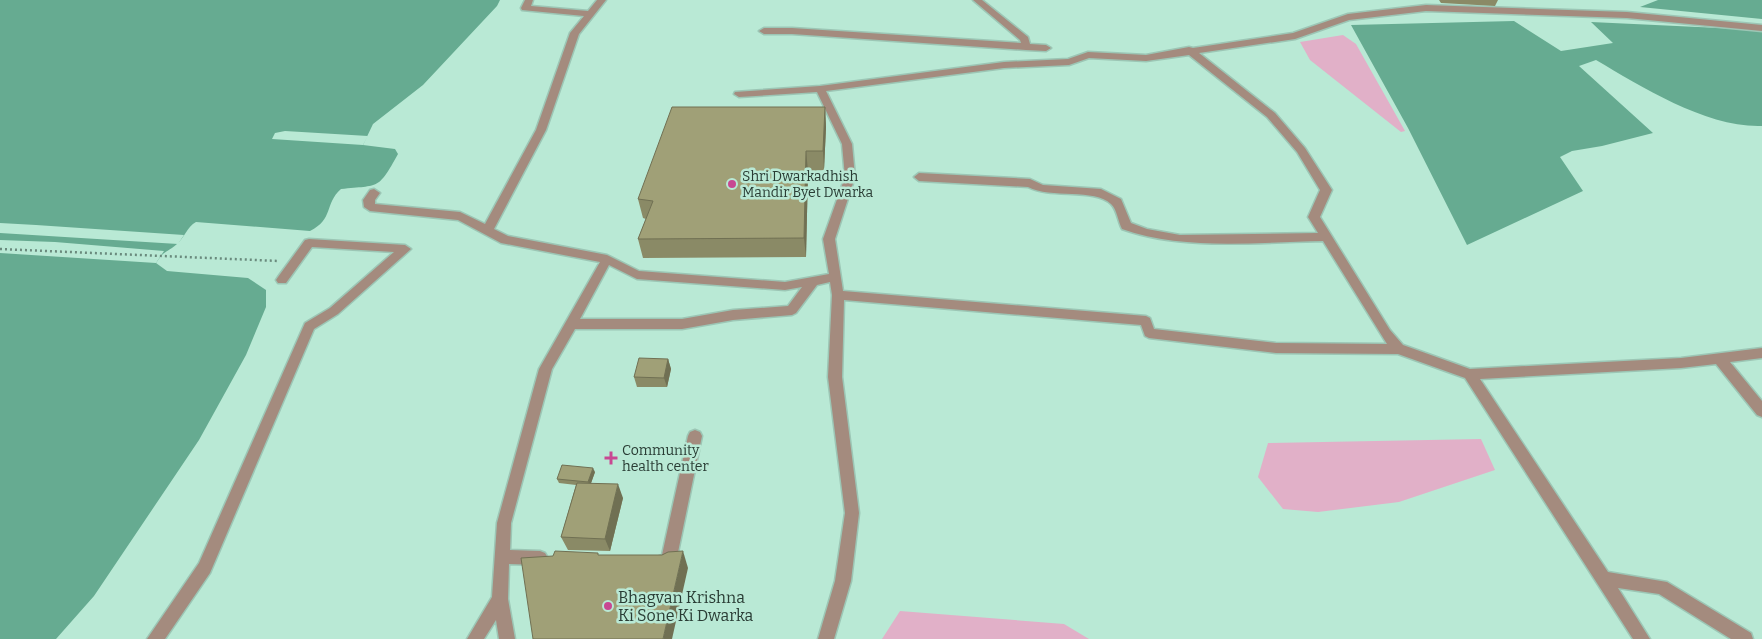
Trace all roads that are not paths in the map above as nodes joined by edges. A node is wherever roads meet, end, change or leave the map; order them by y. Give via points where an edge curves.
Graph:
1 (529, 0) edge
2 (602, 0) edge
3 (977, 0) edge
4 (1423, 4) edge
5 (590, 14) junction
6 (1762, 28) edge
7 (764, 31) dead end
8 (1026, 46) junction
9 (1046, 48) dead end
10 (1189, 50) junction
11 (820, 89) junction
12 (739, 94) dead end
13 (919, 177) dead end
14 (374, 193) dead end
15 (487, 231) junction
16 (1326, 237) junction
17 (607, 259) junction
18 (834, 277) junction
19 (282, 280) dead end
20 (814, 281) junction
21 (838, 295) junction
22 (571, 324) junction
23 (1398, 349) junction
24 (1762, 353) edge
25 (1719, 358) junction
26 (1470, 374) junction
27 (1762, 411) edge
28 (695, 436) dead end
29 (502, 557) junction
30 (551, 558) edge
31 (649, 562) edge
32 (1603, 579) junction
33 (500, 599) junction
34 (156, 639) edge
35 (475, 639) edge
36 (507, 639) edge
37 (826, 639) edge
38 (1642, 639) edge
39 (1745, 639) edge

1 - 5 street via 525,8
2 - 5 street
3 - 8 street via 1025,39
4 - 6 street via 1626,15
4 - 10 street via 1348,17 1295,36
5 - 15 street via 575,33 541,130
7 - 8 street
8 - 9 street
10 - 11 street via 1146,58 1088,55 1070,62 1004,65
10 - 16 street via 1271,116 1301,150 1326,190 1314,217
11 - 12 street
11 - 18 street via 847,144 850,177 829,239
13 - 16 street via 1030,183 1041,189 1101,193 1117,202 1126,226 1145,234 1180,238
14 - 15 street via 369,200 370,207 460,216
15 - 17 street via 505,240
16 - 23 street
17 - 20 street via 637,275 785,286
17 - 22 street
18 - 20 street
18 - 21 street
19 - 34 street via 309,242 406,249 334,311 309,326 206,568
20 - 22 street via 792,310 682,324
21 - 23 street via 1146,322 1149,333 1276,348
21 - 37 street via 835,377 852,513 843,581
22 - 29 street via 546,369 504,523
23 - 26 street
24 - 25 street
25 - 26 street via 1681,364
25 - 27 street
26 - 32 street
28 - 31 street via 668,562
29 - 30 street
29 - 33 street
32 - 38 street
32 - 39 street via 1662,587
33 - 35 street
33 - 36 street

